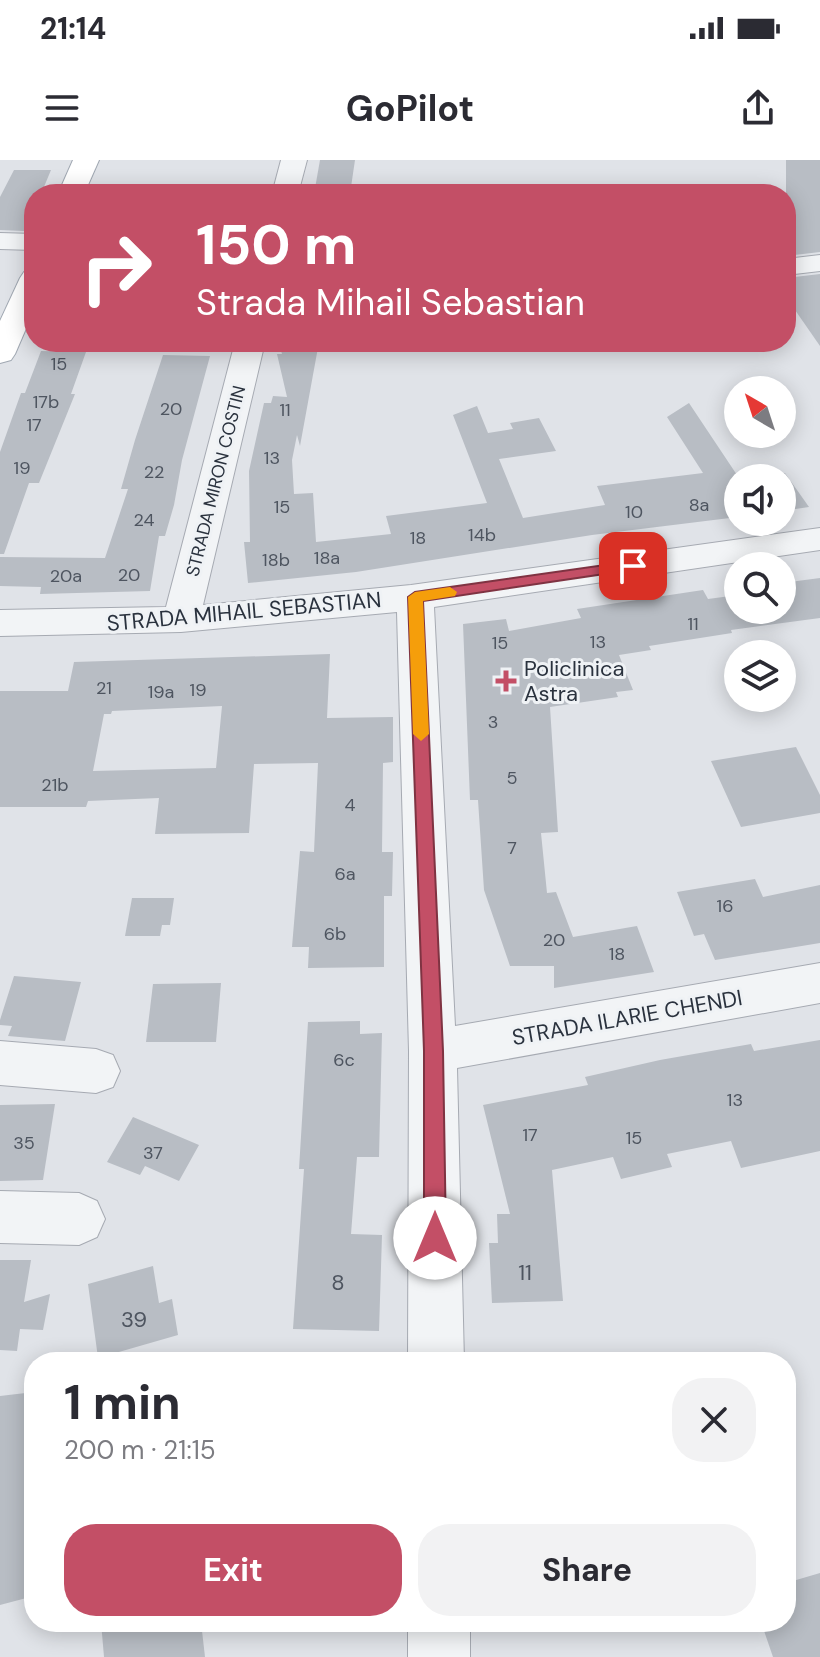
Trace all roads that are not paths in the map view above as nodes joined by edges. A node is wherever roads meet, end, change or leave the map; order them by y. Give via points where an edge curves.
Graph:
1 (86, 160) edge
2 (294, 160) edge
3 (75, 184) edge
4 (288, 184) edge
5 (0, 241) edge
6 (24, 242) edge
7 (820, 263) edge
8 (796, 266) edge
9 (24, 300) edge
10 (248, 352) edge
11 (0, 354) edge
12 (820, 539) edge
13 (415, 597) junction
14 (181, 619) junction
15 (0, 623) edge
16 (820, 983) edge
17 (433, 1051) junction
18 (0, 1063) edge
19 (96, 1071) dead end
20 (0, 1217) edge
21 (79, 1219) dead end
22 (436, 1352) edge
23 (439, 1632) edge
24 (439, 1657) edge

1 - 3 main road
2 - 4 street
5 - 6 street
7 - 8 street
9 - 11 main road
10 - 14 street, STRADA MIRON COSTIN
12 - 13 street, STRADA MIHAIL SEBASTIAN
13 - 14 street, STRADA MIHAIL SEBASTIAN
13 - 17 street
14 - 15 street, STRADA MIHAIL SEBASTIAN
16 - 17 street, STRADA ILARIE CHENDI
17 - 22 street
18 - 19 street
20 - 21 street
23 - 24 street

